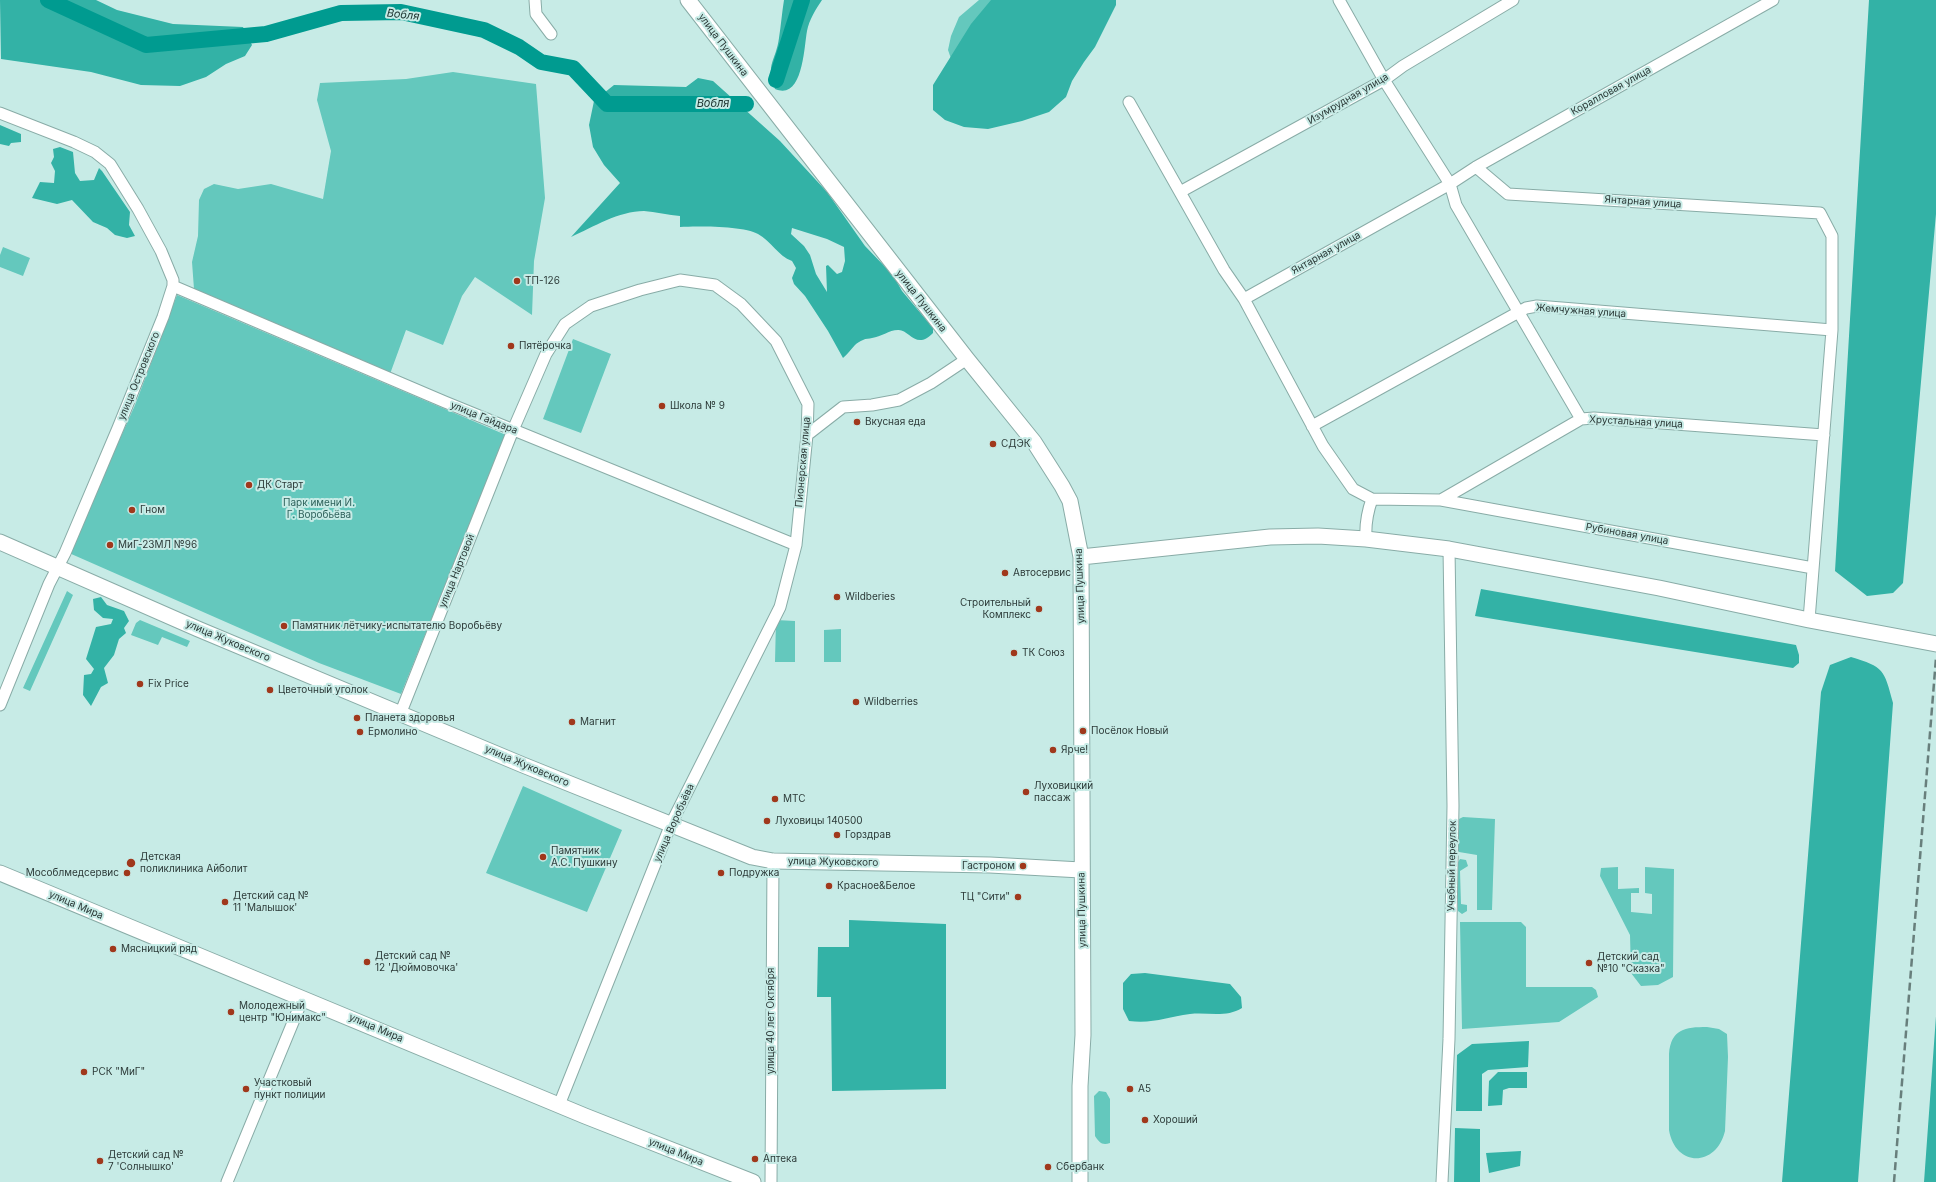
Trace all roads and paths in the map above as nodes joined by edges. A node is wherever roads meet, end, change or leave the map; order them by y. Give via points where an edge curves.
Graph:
1 (535, 0) edge
2 (688, 0) edge
3 (1339, 0) edge
4 (1513, 0) edge
5 (1773, 0) edge
6 (552, 34) dead end
7 (1384, 80) junction
8 (1129, 102) dead end
9 (0, 112) edge
10 (1476, 167) junction
11 (1450, 184) junction
12 (1180, 192) junction
13 (173, 286) junction
14 (1244, 299) junction
15 (1519, 311) junction
16 (1832, 330) junction
17 (967, 359) junction
18 (1581, 419) junction
19 (1312, 426) junction
20 (513, 430) junction
21 (807, 435) junction
22 (1824, 436) junction
23 (1372, 499) junction
24 (1441, 500) junction
25 (1366, 539) junction
26 (0, 542) edge
27 (796, 544) junction
28 (1449, 549) junction
29 (1081, 557) junction
30 (59, 566) junction
31 (1813, 568) junction
32 (1809, 620) junction
33 (1936, 644) edge
34 (0, 705) edge
35 (401, 712) junction
36 (671, 824) junction
37 (773, 861) junction
38 (1081, 870) junction
39 (0, 873) edge
40 (304, 998) junction
41 (559, 1105) junction
42 (227, 1182) edge
43 (752, 1182) edge
44 (771, 1182) edge
45 (1080, 1182) edge
46 (1442, 1182) edge

1 - 6 street via 536,14
2 - 17 street, улица Пушкина
3 - 7 street
4 - 7 street, Изумрудная улица
5 - 10 street, Коралловая улица
7 - 11 street
7 - 12 street, Изумрудная улица
8 - 12 street
9 - 13 street via 74,142 95,152 110,164 161,251
10 - 11 street, Коралловая улица
10 - 16 street, Янтарная улица via 1508,194 1820,213 1832,236
11 - 14 street, Янтарная улица
11 - 15 street via 1456,205
12 - 14 street via 1224,270
13 - 20 street, улица Гайдара
13 - 30 street, улица Островского via 163,318
14 - 19 street
15 - 16 street, Жемчужная улица via 1537,306
15 - 18 street
15 - 19 street, Жемчужная улица
16 - 22 street
17 - 21 street via 900,400 872,405 843,406
17 - 29 street, улица Пушкина via 1034,442 1062,486 1070,501
18 - 22 street, Хрустальная улица
18 - 24 street, Хрустальная улица
19 - 23 street via 1322,446 1348,483 1353,489
20 - 21 street, Пионерская улица via 546,354 565,324 591,306 680,280 715,285 741,304 776,341 808,404
20 - 27 street, улица Гайдара
20 - 35 street, улица Нартовой
21 - 27 street, Пионерская улица
22 - 31 street
23 - 24 street
23 - 25 street via 1365,526
24 - 31 street, Рубиновая улица
25 - 28 street
25 - 29 street via 1270,537
26 - 30 street, улица Жуковского
27 - 36 street, улица Воробьёва via 780,607
28 - 32 street via 1659,588
28 - 46 street, Учебный переулок via 1453,806 1449,1039
29 - 38 street, улица Пушкина
30 - 34 street, улица Островского via 49,584
30 - 35 street, улица Жуковского via 194,626
31 - 32 street
32 - 33 street
35 - 36 street, улица Жуковского via 523,765
36 - 37 street, улица Жуковского via 752,857
36 - 41 street, улица Воробьёва
37 - 38 street, улица Жуковского via 990,865
37 - 44 street, улица 40 лет Октября
38 - 45 street, улица Пушкина via 1083,1035
39 - 40 street, улица Мира
40 - 41 street, улица Мира
40 - 42 street
41 - 43 street, улица Мира

